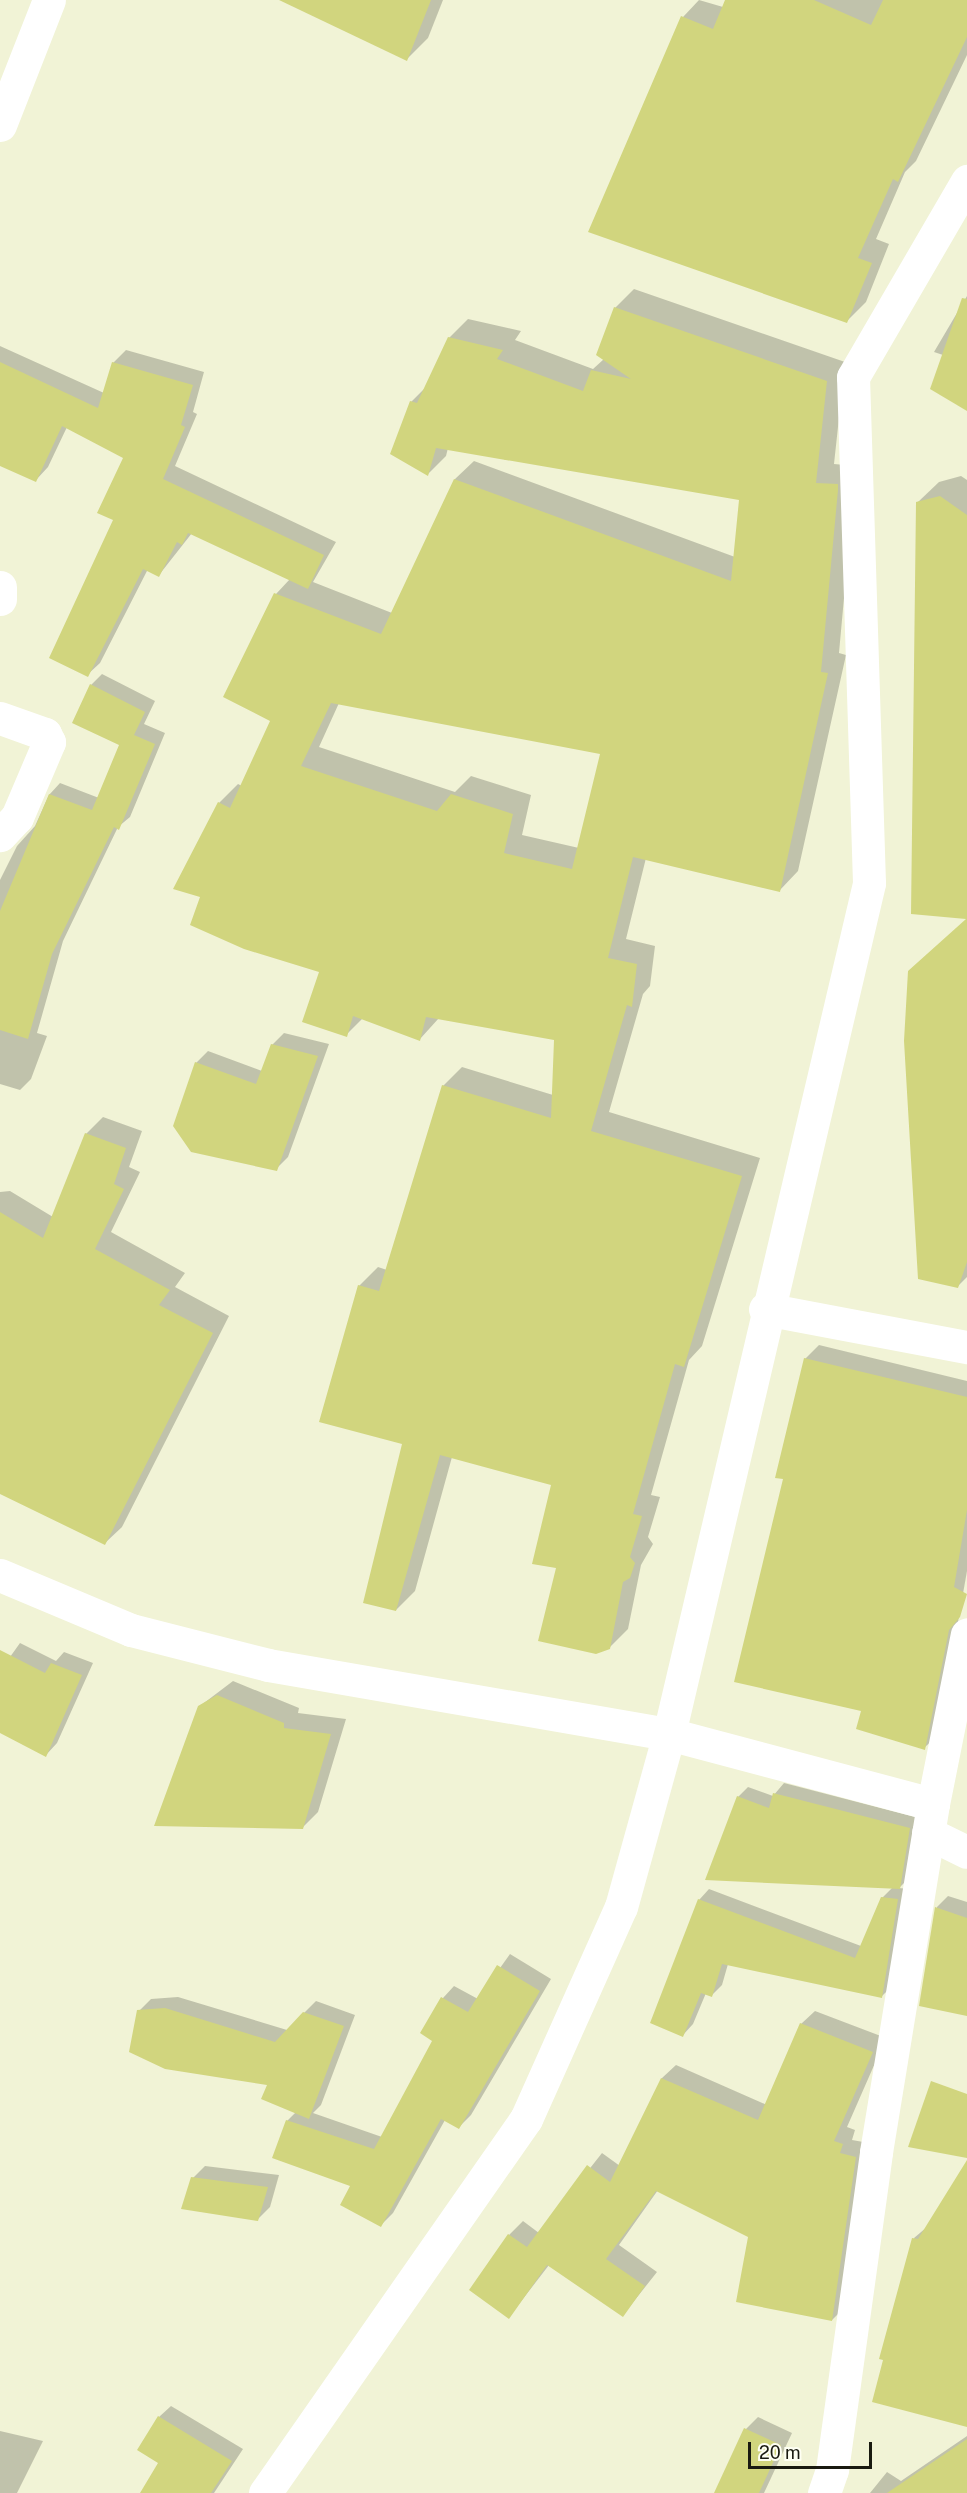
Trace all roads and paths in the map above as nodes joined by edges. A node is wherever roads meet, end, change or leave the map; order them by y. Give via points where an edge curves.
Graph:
1 (49, 0) edge
2 (0, 125) edge
3 (967, 181) edge
4 (0, 587) edge
5 (0, 599) edge
6 (0, 718) edge
7 (0, 835) edge
8 (765, 1309) junction
9 (967, 1347) edge
10 (0, 1575) edge
11 (967, 1634) edge
12 (669, 1734) junction
13 (930, 1819) junction
14 (967, 1852) edge
15 (265, 2493) edge
16 (824, 2493) edge

1 - 2 street
3 - 8 street via 853,377 869,883
4 - 5 street
6 - 7 street via 45,734 49,742 17,817
8 - 9 street
8 - 12 street
10 - 12 street via 131,1630 267,1665
11 - 13 street
12 - 13 street
12 - 15 street via 621,1907 526,2119
13 - 14 street
13 - 16 street via 876,2152 832,2470

